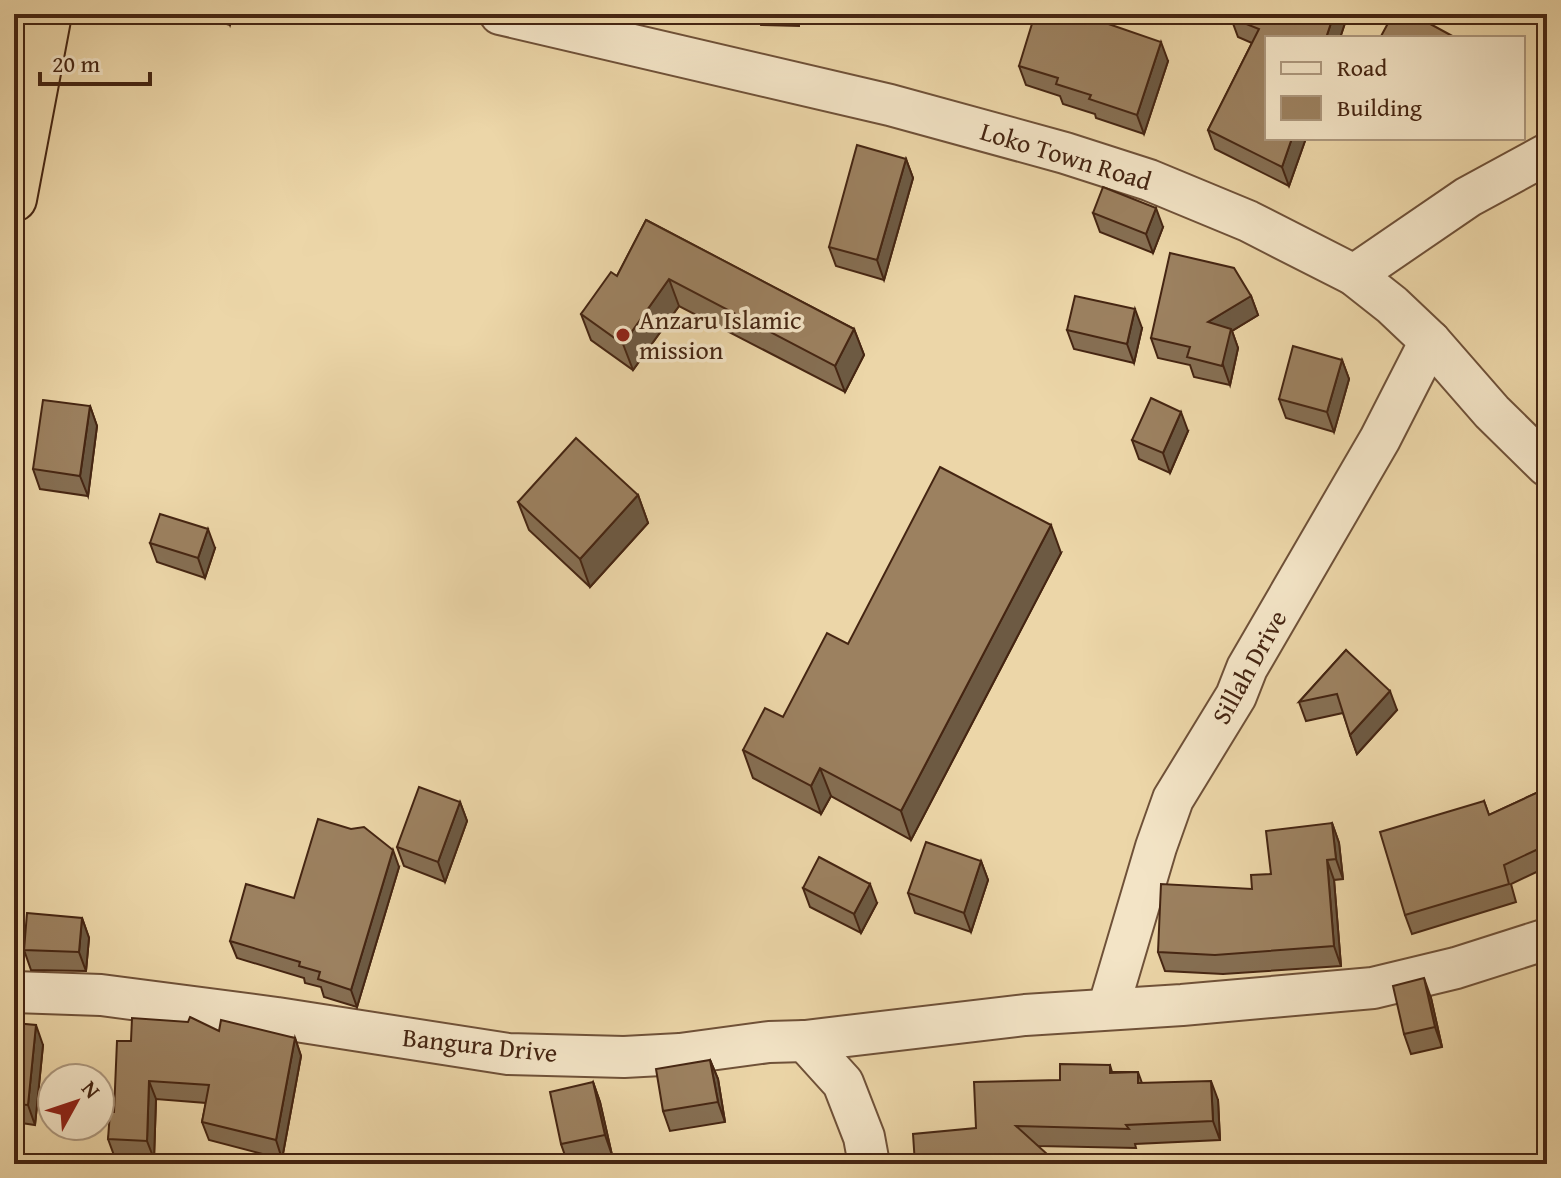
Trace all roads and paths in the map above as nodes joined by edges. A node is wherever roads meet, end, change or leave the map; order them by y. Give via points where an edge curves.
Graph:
1 (49, 14) edge
2 (500, 14) edge
3 (1547, 154) edge
4 (14, 199) edge
5 (1354, 275) junction
6 (1430, 341) junction
7 (1547, 466) edge
8 (1547, 939) edge
9 (14, 992) edge
10 (1108, 1009) junction
11 (805, 1041) junction
12 (869, 1164) edge

1 - 4 highway
2 - 5 street, Loko Town Road via 890,105 1065,153 1248,221
3 - 5 street via 1468,197
5 - 6 street, Loko Town Road
6 - 7 street, Loko Town Road
6 - 10 street, Sillah Drive via 1236,696 1173,799
8 - 10 street, Bangura Drive via 1373,988
9 - 11 street, Bangura Drive via 101,995 508,1054 624,1057
10 - 11 street, Bangura Drive
11 - 12 street via 843,1083

